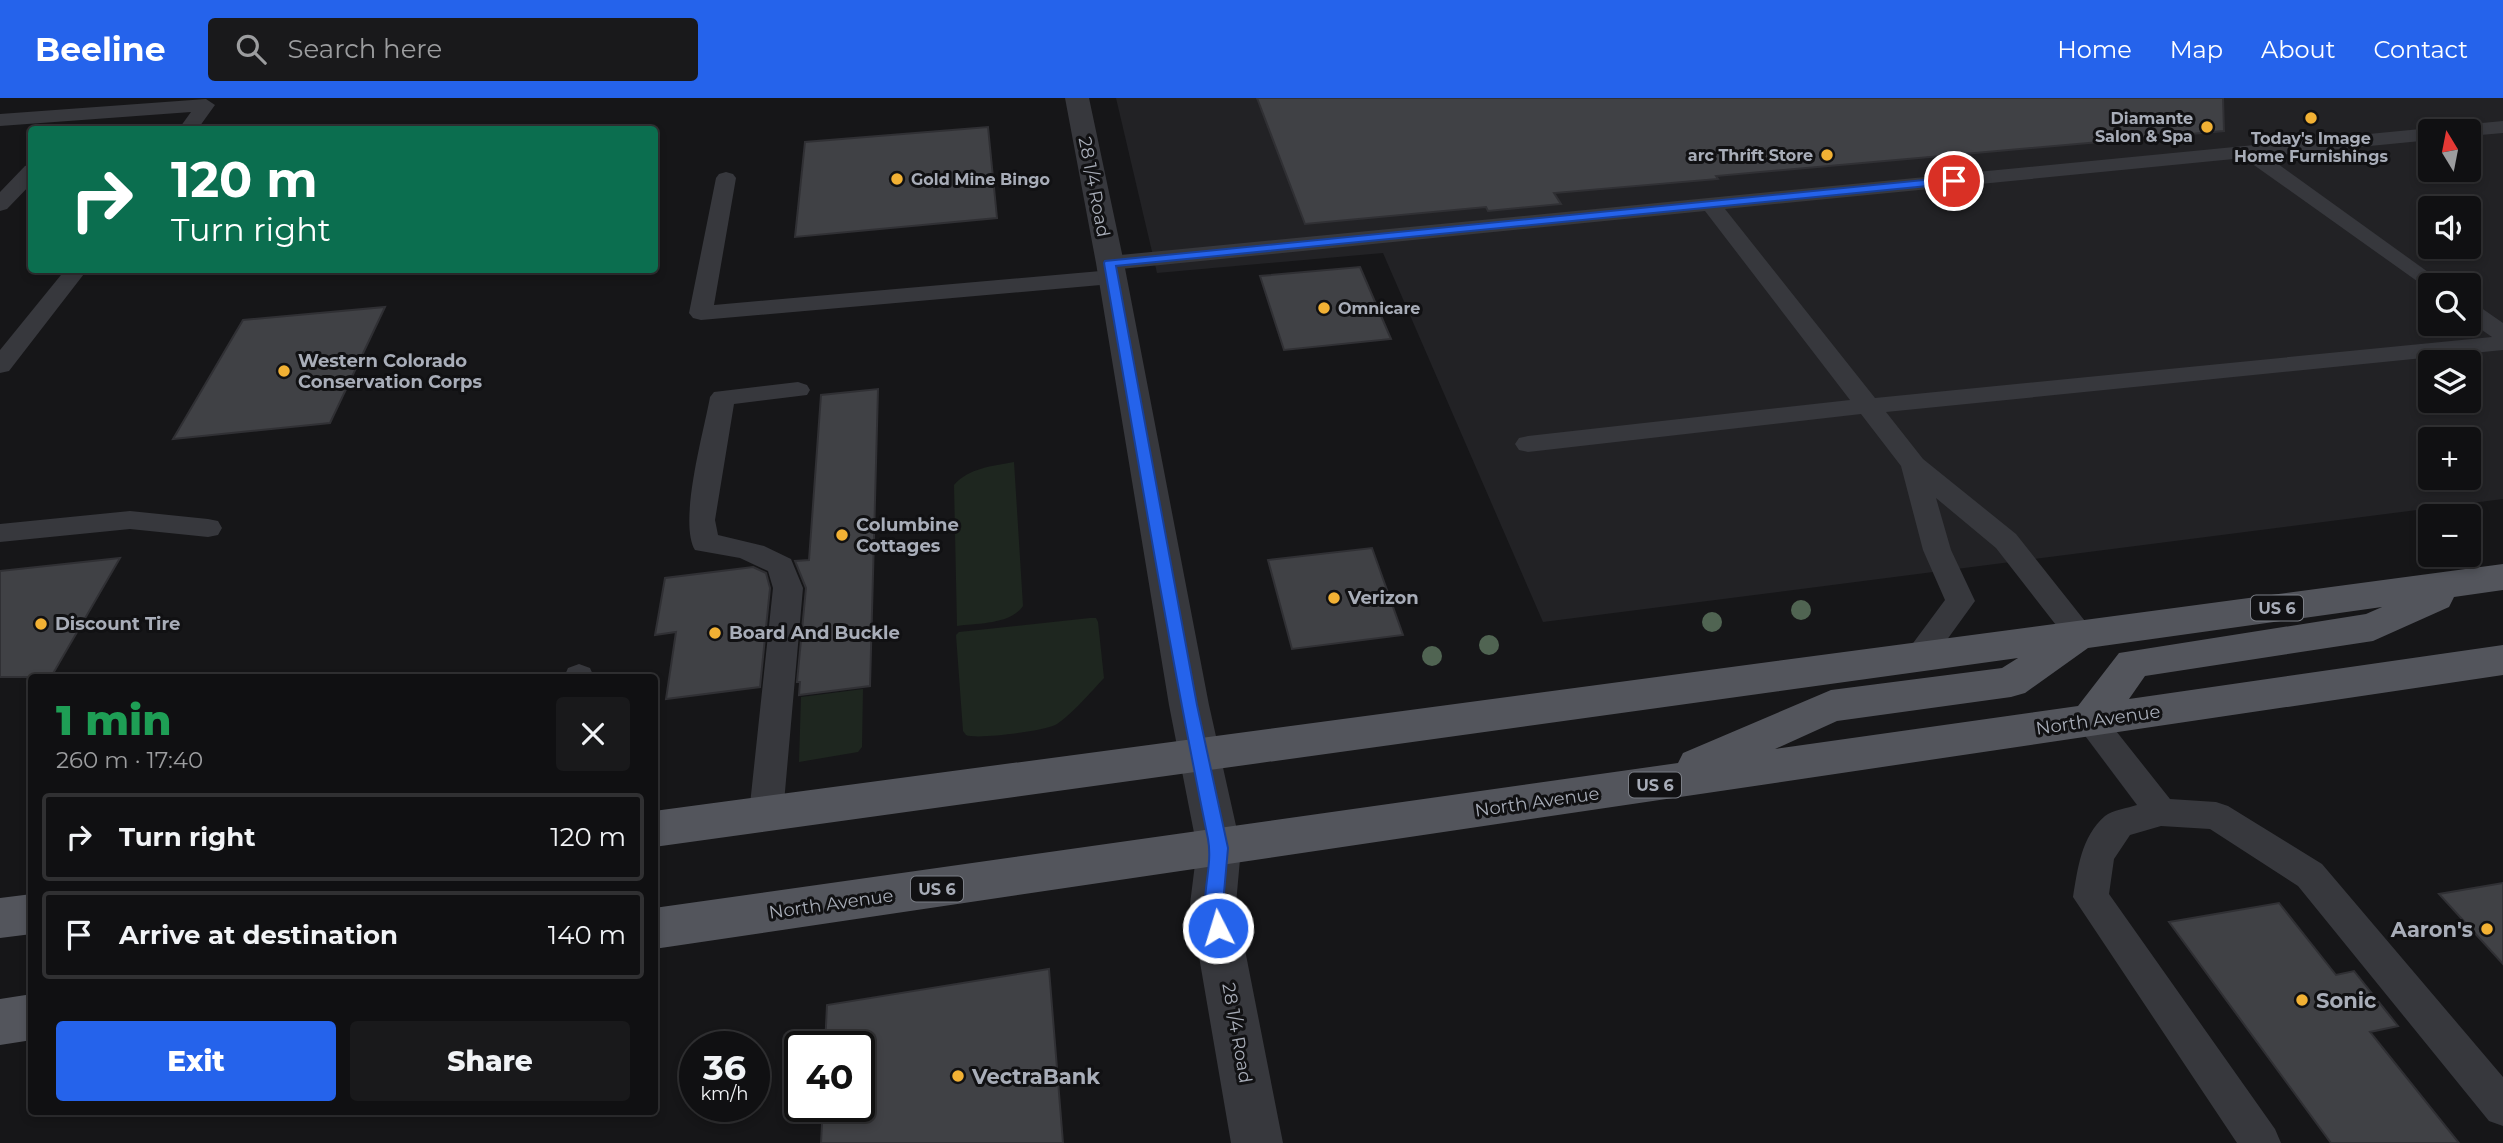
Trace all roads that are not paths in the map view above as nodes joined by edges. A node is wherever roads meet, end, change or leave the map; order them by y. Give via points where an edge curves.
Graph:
1 (1077, 98) edge
2 (82, 114) junction
3 (0, 120) edge
4 (72, 126) edge
5 (190, 126) edge
6 (2503, 127) edge
7 (2482, 129) edge
8 (2418, 135) edge
9 (2248, 152) junction
10 (28, 174) edge
11 (726, 178) dead end
12 (1710, 204) junction
13 (0, 205) edge
14 (1111, 270) junction
15 (74, 273) edge
16 (2418, 273) edge
17 (2481, 318) edge
18 (2503, 334) edge
19 (2503, 343) edge
20 (0, 366) edge
21 (798, 390) dead end
22 (1867, 406) junction
23 (1528, 444) dead end
24 (1914, 465) junction
25 (208, 528) dead end
26 (0, 533) edge
27 (2488, 579) edge
28 (2081, 635) junction
29 (1917, 657) junction
30 (2503, 660) edge
31 (2091, 721) junction
32 (1199, 755) junction
33 (1655, 785) junction
34 (2161, 812) junction
35 (766, 814) junction
36 (658, 828) edge
37 (1219, 848) junction
38 (28, 914) edge
39 (0, 918) edge
40 (658, 928) edge
41 (28, 1018) edge
42 (0, 1022) edge
43 (2503, 1107) edge
44 (1257, 1143) edge
45 (2261, 1143) edge

1 - 14 street, 28 1/4 Road
2 - 3 lane
2 - 4 lane
2 - 5 lane via 206,105
6 - 7 lane
8 - 9 lane
9 - 12 lane
9 - 16 lane
10 - 13 lane
11 - 14 lane via 701,313
12 - 14 lane
12 - 22 lane
14 - 32 street, 28 1/4 Road
15 - 20 lane
17 - 18 lane
19 - 22 lane
21 - 35 lane via 723,397 701,520 705,543 763,553 782,566 788,587
22 - 23 lane
22 - 24 lane
24 - 28 lane via 2006,541
24 - 29 lane via 1937,550 1960,601
25 - 26 lane via 130,520
27 - 28 main road, US 6
27 - 31 main road via 2373,627 2133,663
28 - 29 main road, US 6
28 - 33 main road via 2011,681 1830,706
29 - 32 main road, US 6
30 - 31 main road, North Avenue / US 6
31 - 33 main road, North Avenue / US 6
31 - 34 lane
32 - 35 main road, US 6
32 - 37 street, 28 1/4 Road
33 - 37 main road, North Avenue / US 6
34 - 43 lane via 2216,816 2310,875
34 - 45 lane via 2118,825 2097,855 2091,897
35 - 36 main road, US 6
37 - 40 main road, North Avenue / US 6
37 - 44 street, 28 1/4 Road via 1213,904
38 - 39 main road
41 - 42 main road

